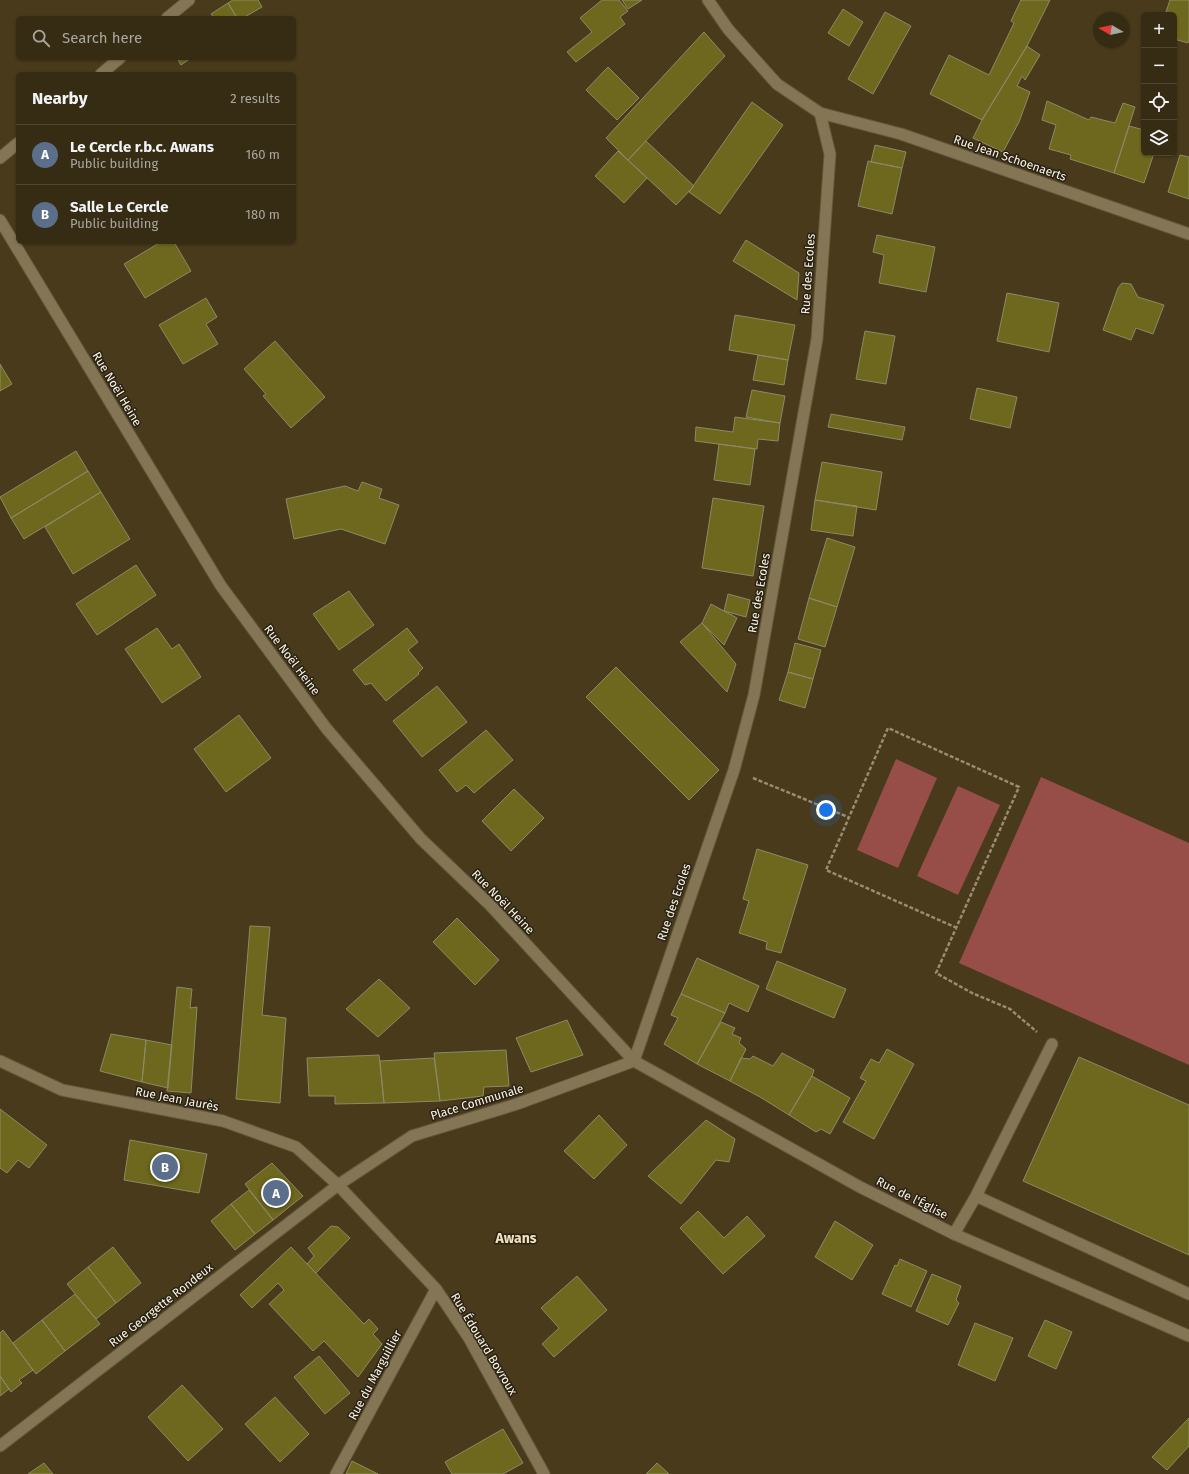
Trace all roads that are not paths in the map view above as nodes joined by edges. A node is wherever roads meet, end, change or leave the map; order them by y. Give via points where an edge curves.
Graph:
1 (189, 0) edge
2 (708, 0) edge
3 (169, 16) edge
4 (118, 60) edge
5 (103, 72) edge
6 (820, 113) junction
7 (16, 145) edge
8 (0, 158) edge
9 (0, 220) edge
10 (1189, 234) edge
11 (1052, 1044) road end
12 (0, 1061) edge
13 (634, 1062) junction
14 (338, 1185) junction
15 (976, 1196) junction
16 (954, 1234) junction
17 (436, 1289) junction
18 (1189, 1294) edge
19 (1189, 1336) edge
20 (0, 1446) edge
21 (336, 1474) edge
22 (544, 1474) edge

1 - 3 street
2 - 6 street, Rue Jean Schoenaerts via 728,29 777,84
4 - 5 street
6 - 10 street, Rue Jean Schoenaerts via 900,134
6 - 13 street, Rue des Ecoles via 830,154 817,338 754,695 734,770
7 - 8 street
9 - 13 street, Rue Noël Heine via 221,586 326,728 421,839 491,906
11 - 15 street
12 - 14 street, Rue Jean Jaurès via 62,1090 223,1122 296,1147
13 - 14 street, Place Communale via 517,1104 412,1136
13 - 16 street, Rue de l'Église via 860,1187
14 - 17 street, Rue Édouard Bovroux
14 - 20 street, Rue Georgette Rondeux
15 - 16 street
15 - 18 street
16 - 19 street, Rue de l'Église
17 - 21 street, Rue du Marguillier
17 - 22 street, Rue Édouard Bovroux via 469,1338

